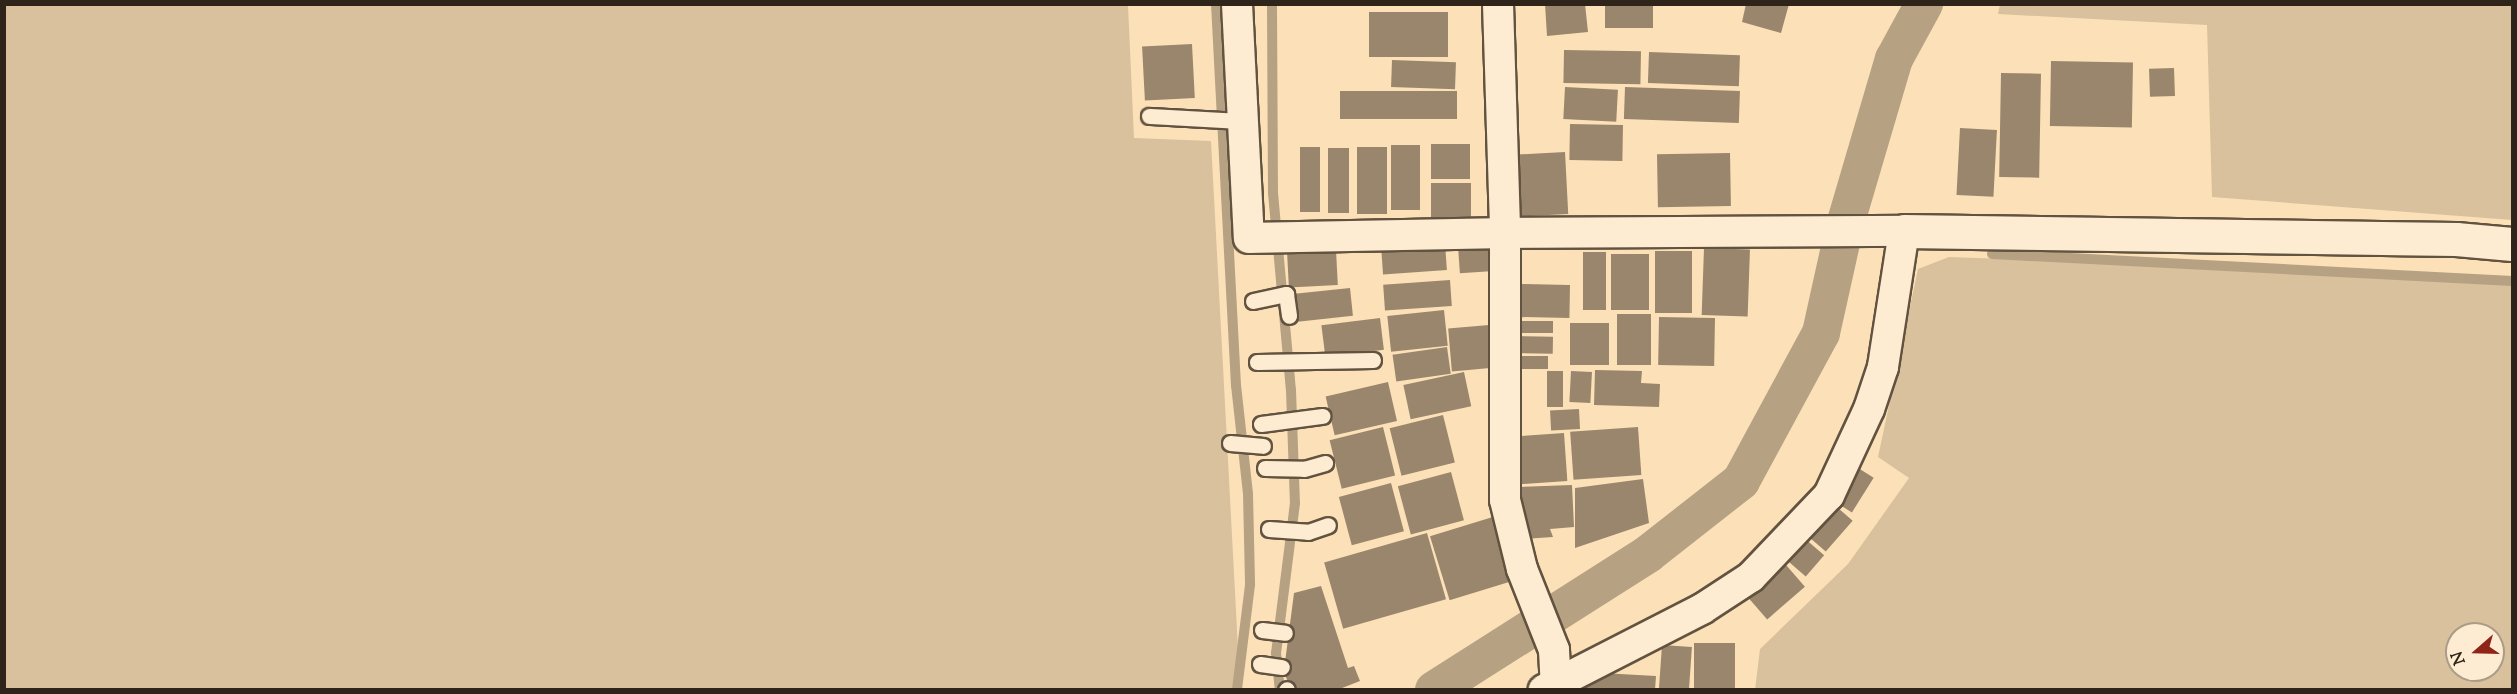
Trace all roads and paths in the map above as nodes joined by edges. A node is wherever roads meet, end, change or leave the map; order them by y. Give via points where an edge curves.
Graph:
1 (1237, 4) edge
2 (1498, 4) edge
3 (1149, 116) dead end
4 (1238, 121) junction
5 (1892, 231) junction
6 (1505, 233) junction
7 (2512, 244) edge
8 (1258, 300) dead end
9 (1289, 316) dead end
10 (1373, 360) dead end
11 (1263, 362) dead end
12 (1322, 416) dead end
13 (1268, 424) dead end
14 (1232, 443) dead end
15 (1260, 446) dead end
16 (1325, 463) dead end
17 (1270, 468) dead end
18 (1328, 525) dead end
19 (1274, 530) dead end
20 (1552, 687) edge

1 - 4 street
2 - 6 street
3 - 4 lane
4 - 6 street via 1251,238
5 - 6 street
5 - 7 street via 2456,239
5 - 20 street via 1883,367 1869,409 1829,495 1751,577 1702,609
6 - 20 street via 1505,500 1530,593 1554,650
8 - 9 lane via 1286,294
10 - 11 lane
12 - 13 lane
14 - 15 lane
16 - 17 lane via 1304,469
18 - 19 lane via 1308,532

